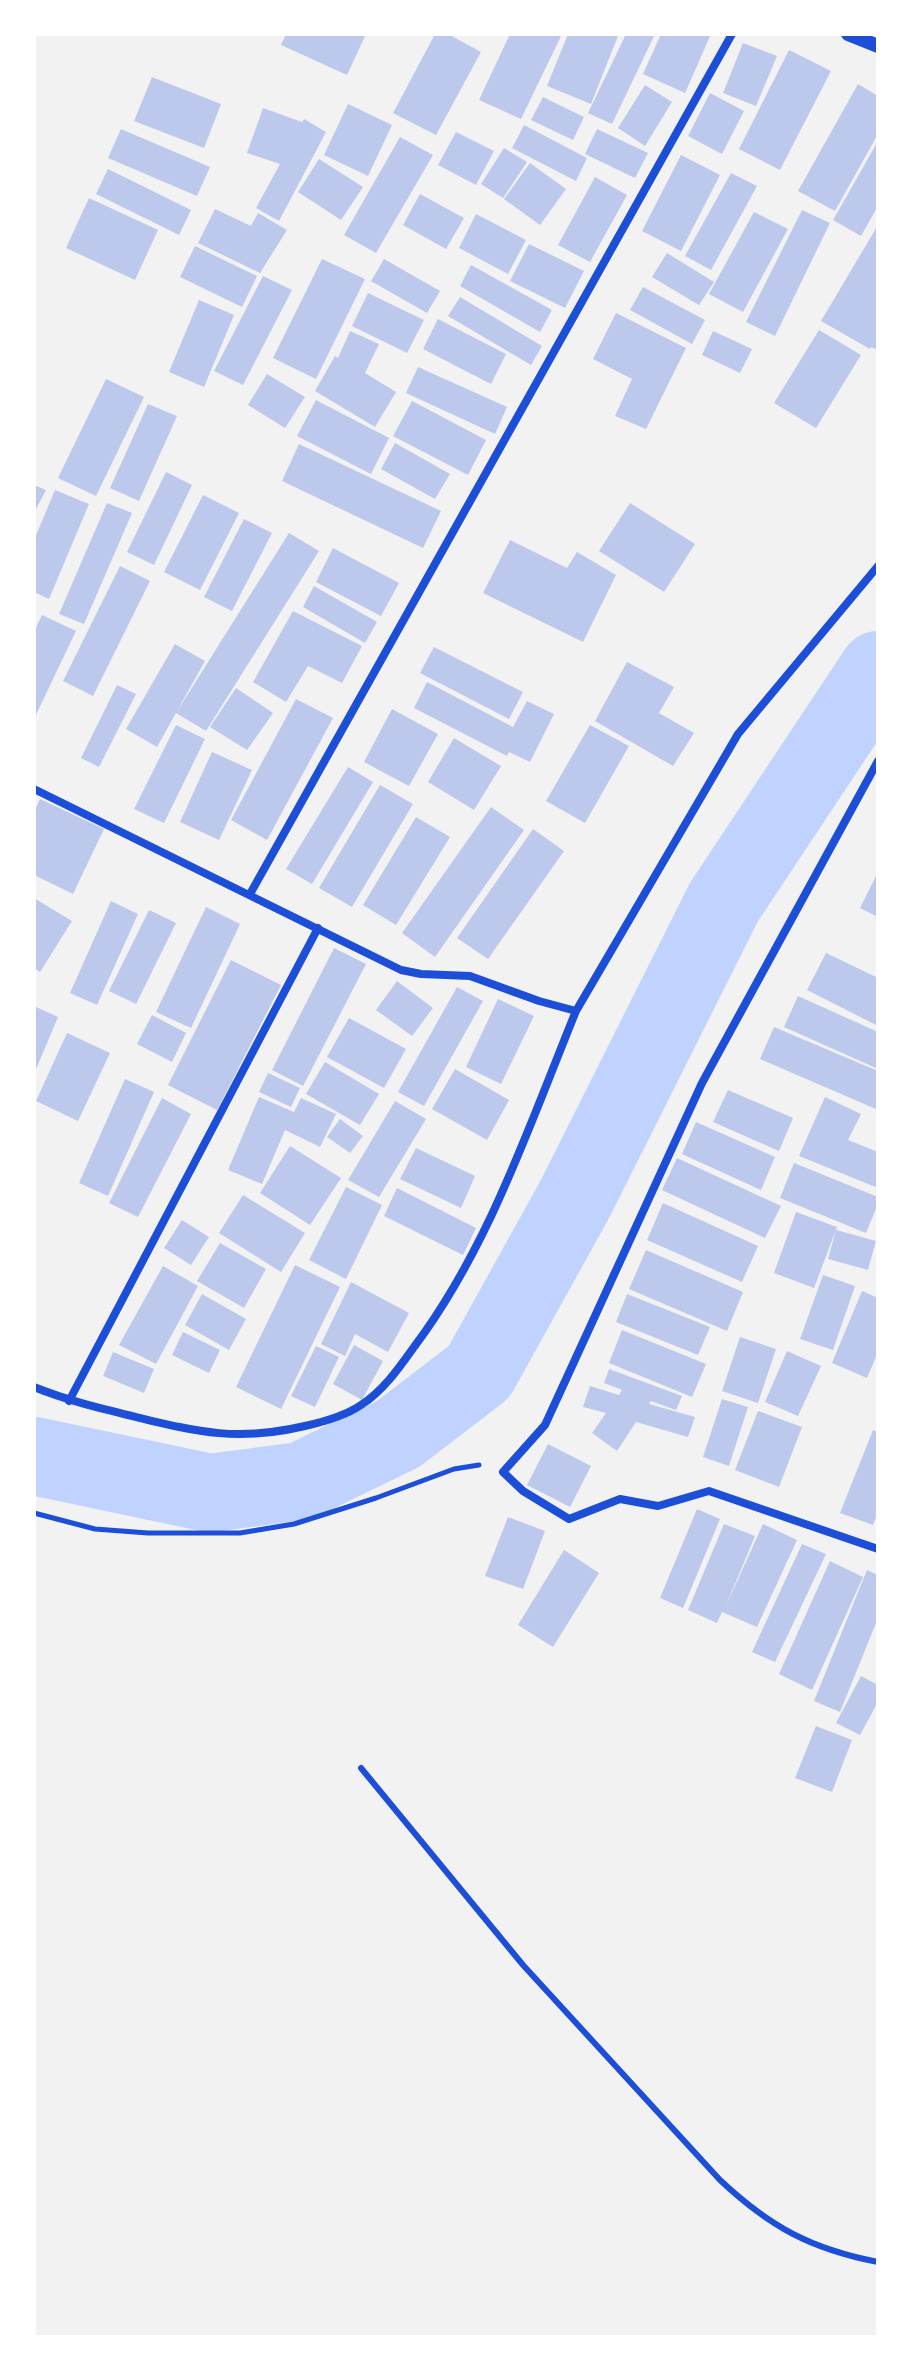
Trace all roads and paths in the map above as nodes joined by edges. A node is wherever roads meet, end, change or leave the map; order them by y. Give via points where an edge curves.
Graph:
1 (732, 34) edge
2 (848, 34) edge
3 (878, 46) edge
4 (878, 566) edge
5 (878, 761) edge
6 (34, 789) edge
7 (250, 894) junction
8 (318, 928) junction
9 (576, 1011) junction
10 (34, 1387) edge
11 (69, 1401) junction
12 (503, 1472) junction
13 (34, 1513) edge
14 (878, 1549) edge
15 (361, 1768) dead end
16 (878, 2262) edge

1 - 7 street
2 - 3 street
4 - 9 street via 738,734
5 - 12 street via 702,1083 545,1425
6 - 7 street
7 - 8 street
8 - 9 street via 401,970 470,976
8 - 11 street
9 - 11 street via 483,1237 438,1315 392,1376 361,1405 324,1422 278,1433 226,1436
10 - 11 street
12 - 13 path via 472,1464 294,1524 240,1533 95,1529
12 - 14 street via 569,1519 620,1499 658,1506 709,1491
15 - 16 lane via 523,1965 745,2204 805,2242

